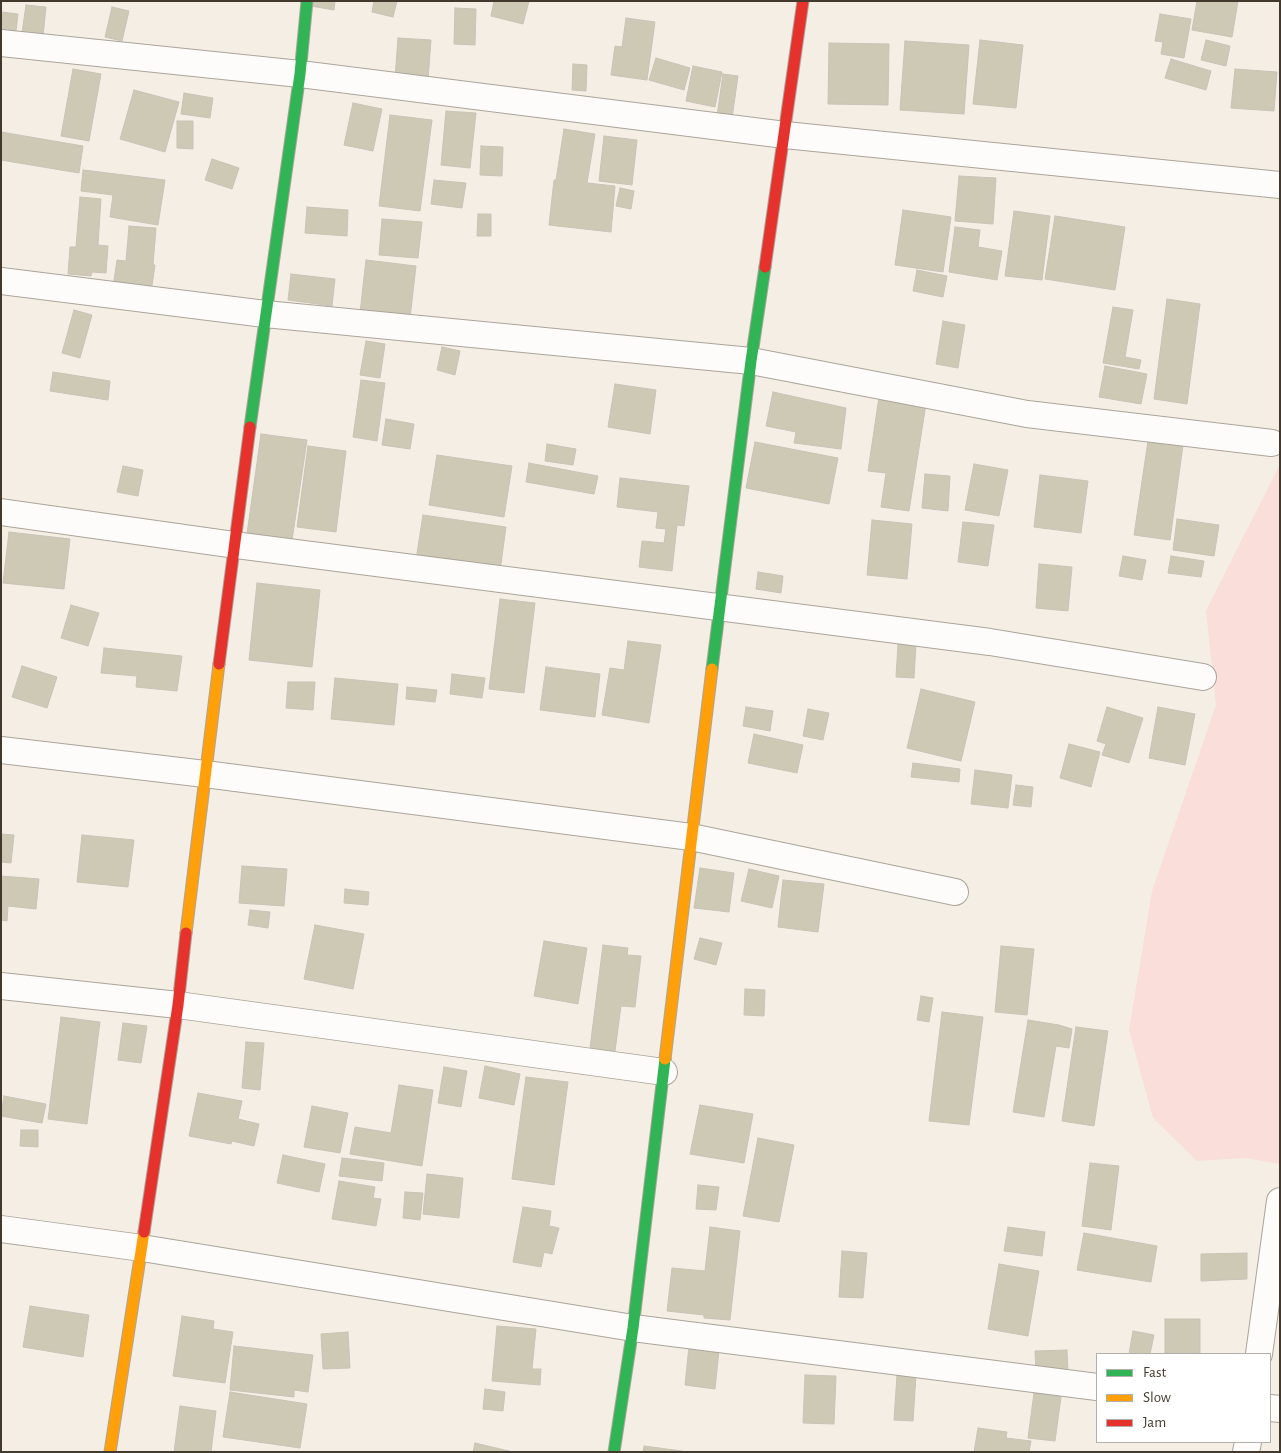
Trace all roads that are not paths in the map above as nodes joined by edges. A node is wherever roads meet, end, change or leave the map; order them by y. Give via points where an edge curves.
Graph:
1 (307, 1) edge
2 (803, 1) edge
3 (1, 43) edge
4 (300, 74) junction
5 (785, 135) junction
6 (1280, 186) edge
7 (1, 281) edge
8 (265, 314) junction
9 (751, 361) junction
10 (1272, 443) dead end
11 (1, 512) edge
12 (235, 545) junction
13 (719, 608) junction
14 (1202, 677) dead end
15 (1, 750) edge
16 (205, 774) junction
17 (691, 837) junction
18 (955, 892) dead end
19 (1, 986) edge
20 (178, 1005) junction
21 (664, 1072) junction
22 (1280, 1201) edge
23 (1, 1229) edge
24 (142, 1248) junction
25 (633, 1328) junction
26 (1260, 1353) edge
27 (1096, 1387) edge
28 (110, 1452) edge
29 (614, 1452) edge

1 - 4 street
2 - 5 street
3 - 4 street
4 - 5 street
4 - 8 street
5 - 6 street
5 - 9 street
7 - 8 street
8 - 9 street
8 - 12 street
9 - 10 street via 1027,414
9 - 13 street
11 - 12 street
12 - 13 street
12 - 16 street
13 - 14 street via 990,642
13 - 17 street
15 - 16 street
16 - 17 street
16 - 20 street
17 - 18 street
17 - 21 street
19 - 20 street
20 - 21 street
20 - 24 street
21 - 25 street
22 - 26 street
23 - 24 street
24 - 25 street
24 - 28 street
25 - 27 street
25 - 29 street

